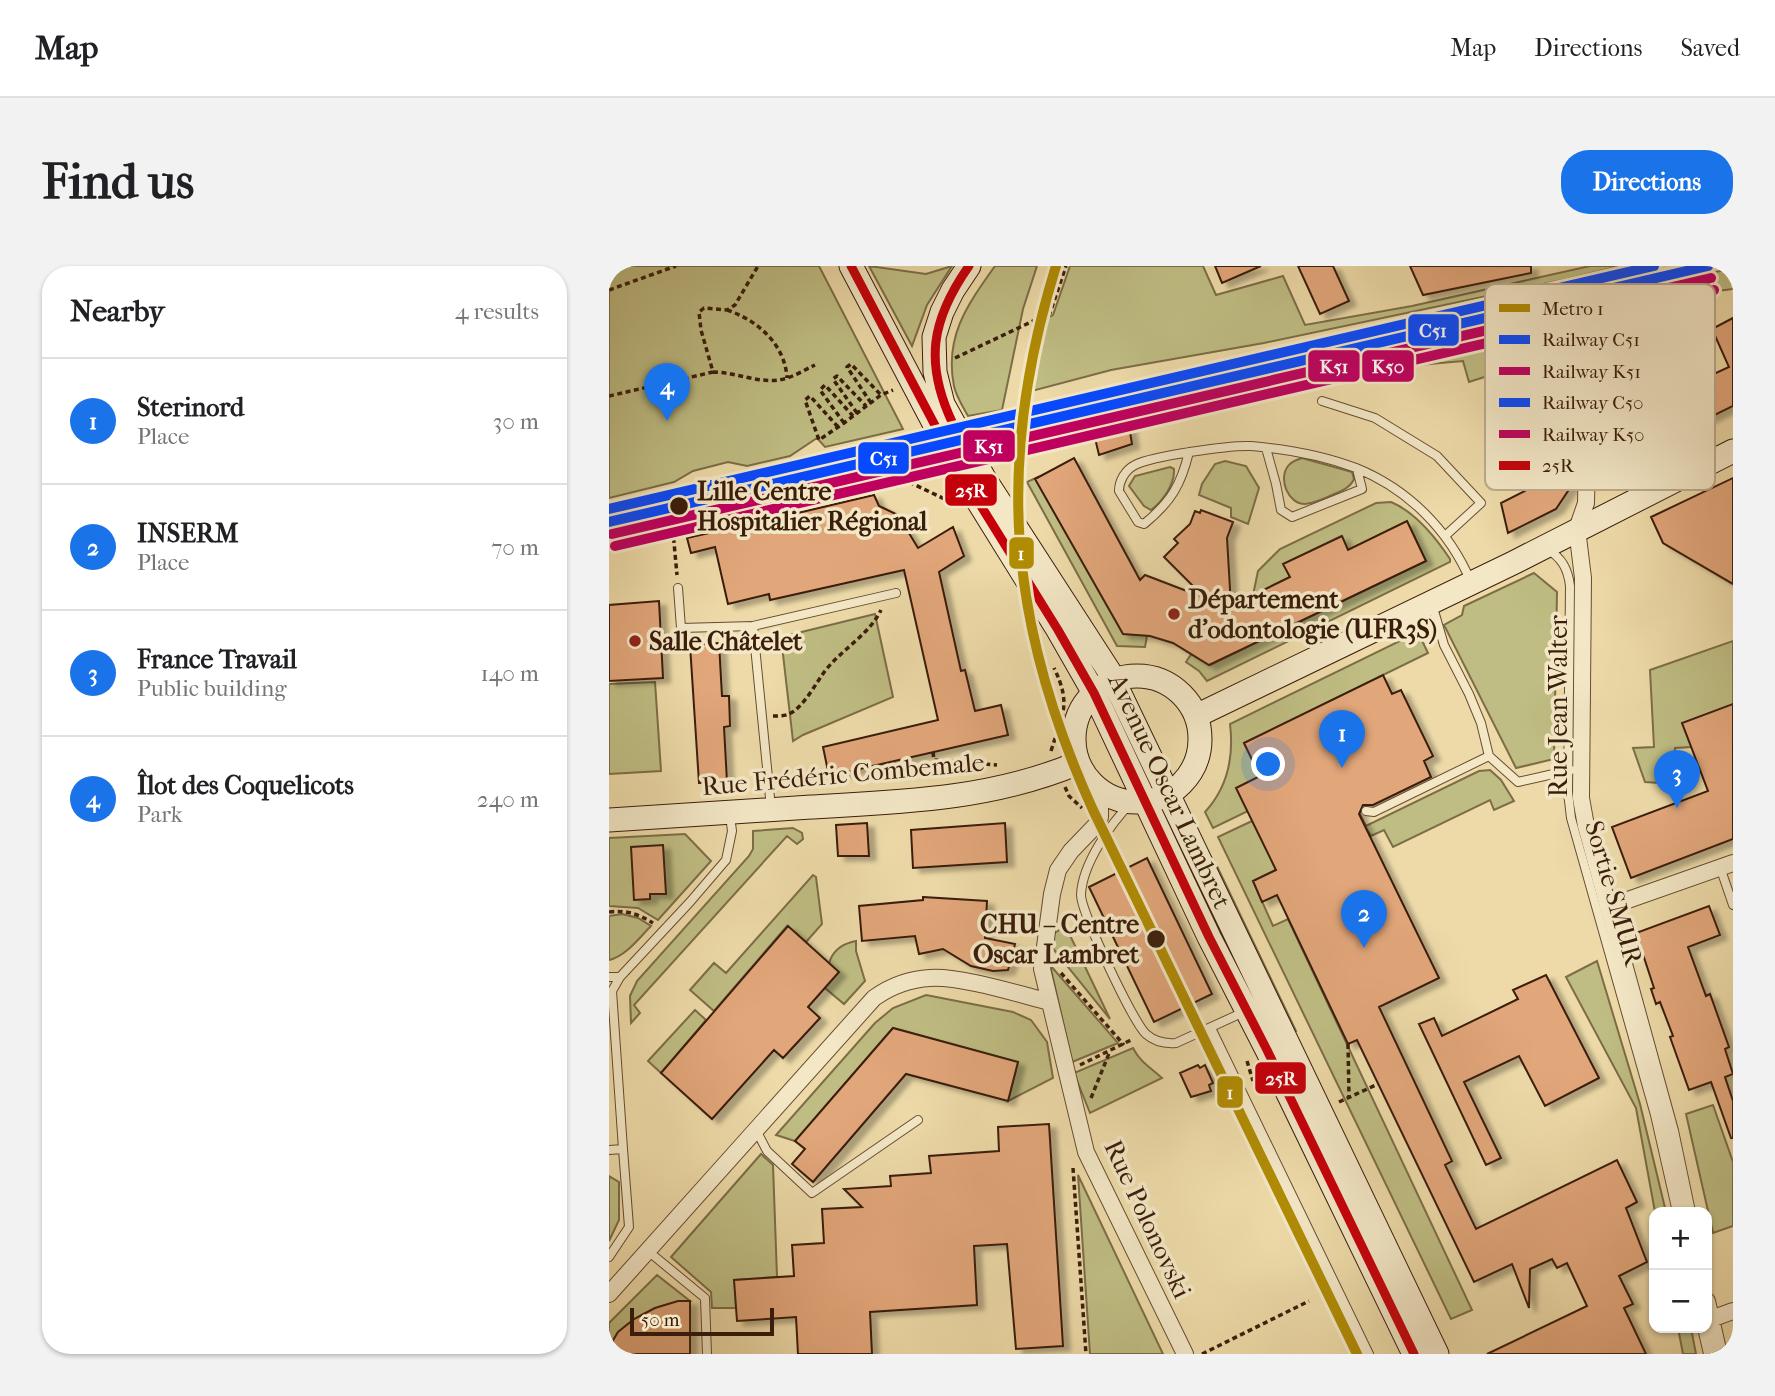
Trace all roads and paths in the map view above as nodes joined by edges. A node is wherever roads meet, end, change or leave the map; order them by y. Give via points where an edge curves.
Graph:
1 (676, 266) edge
2 (758, 266) edge
3 (852, 266) edge
4 (969, 266) edge
5 (1066, 266) edge
6 (609, 290) edge
7 (727, 310) junction
8 (953, 359) dead end
9 (815, 365) dead end
10 (713, 372) junction
11 (787, 378) junction
12 (898, 388) dead end
13 (881, 395) junction
14 (609, 396) edge
15 (1322, 401) dead end
16 (932, 402) junction
17 (868, 404) junction
18 (855, 415) junction
19 (844, 423) junction
20 (838, 427) junction
21 (1266, 448) junction
22 (1733, 451) edge
23 (1189, 452) junction
24 (1715, 460) edge
25 (1357, 469) junction
26 (886, 471) dead end
27 (969, 490) junction
28 (1586, 490) edge
29 (1655, 490) edge
30 (672, 521) dead end
31 (1577, 529) junction
32 (1445, 536) junction
33 (1543, 547) junction
34 (1472, 583) junction
35 (678, 588) joint
36 (892, 594) joint
37 (1431, 602) junction
38 (753, 626) junction
39 (1053, 667) dead end
40 (1114, 680) junction
41 (1094, 693) junction
42 (1196, 716) junction
43 (762, 718) junction
44 (1053, 745) dead end
45 (933, 752) dead end
46 (1489, 756) junction
47 (1078, 763) junction
48 (997, 765) dead end
49 (1575, 769) junction
50 (1095, 786) junction
51 (1168, 795) junction
52 (1138, 802) junction
53 (771, 809) junction
54 (1366, 811) dead end
55 (730, 812) junction
56 (609, 820) edge
57 (1726, 865) edge
58 (1733, 905) edge
59 (1608, 906) junction
60 (609, 912) edge
61 (665, 929) junction
62 (1043, 952) junction
63 (609, 977) edge
64 (620, 977) junction
65 (1050, 1002) junction
66 (1246, 1010) junction
67 (1211, 1028) junction
68 (1144, 1033) junction
69 (1348, 1044) dead end
70 (1124, 1045) junction
71 (1110, 1051) junction
72 (1066, 1071) junction
73 (1378, 1084) dead end
74 (1349, 1097) junction
75 (1338, 1102) dead end
76 (1078, 1117) junction
77 (918, 1120) dead end
78 (756, 1129) junction
79 (623, 1149) junction
80 (609, 1150) edge
81 (1073, 1168) dead end
82 (1676, 1207) edge
83 (1686, 1207) edge
84 (647, 1251) junction
85 (609, 1257) edge
86 (609, 1294) edge
87 (1309, 1301) dead end
88 (1733, 1311) edge
89 (1712, 1321) edge
90 (1707, 1333) edge
91 (1711, 1333) edge
92 (1182, 1352) edge
93 (707, 1354) edge
94 (1086, 1354) edge
95 (1202, 1354) edge
96 (1369, 1354) edge
97 (1414, 1354) edge
98 (1437, 1354) edge
99 (1708, 1354) edge
100 (1719, 1354) edge

1 - 6 path
2 - 7 path via 743,294
3 - 16 main road, Avenue Oscar Lambret
4 - 16 main road, Avenue Oscar Lambret via 953,289 934,337
5 - 8 path via 1050,313
7 - 10 path via 704,308 699,312
7 - 11 path via 743,315 770,337 787,366
9 - 11 path
10 - 11 path via 753,379
10 - 14 path
12 - 13 path
13 - 17 path
13 - 17 path via 851,364 847,367
15 - 32 lane via 1375,418 1437,456 1481,503
16 - 27 main road, Avenue Oscar Lambret via 948,416
17 - 18 path
17 - 18 path via 837,376 833,379
18 - 19 path
18 - 19 path via 825,385 820,390
19 - 20 path
20 - 20 path via 819,440 805,400 810,396
21 - 23 lane
21 - 25 lane via 1308,453
21 - 25 lane via 1280,510 1292,517 1362,489
22 - 24 main road
23 - 23 lane via 1182,479 1161,509 1144,524 1139,522 1119,491 1124,474 1135,465
25 - 32 lane via 1412,500
26 - 27 path
27 - 40 main road, Avenue Oscar Lambret
27 - 41 main road, Avenue Oscar Lambret
28 - 31 street, Rue Jean Walter
29 - 31 main road
30 - 35 path
31 - 33 main road
31 - 49 street, Rue Jean Walter via 1583,578
32 - 34 lane
33 - 34 main road
33 - 49 lane, Sortie SMUR via 1567,568 1570,586
34 - 37 main road
35 - 38 lane via 681,628
36 - 38 lane
36 - 43 path via 876,619 790,714
37 - 42 main road
37 - 46 lane via 1444,645 1481,723
38 - 43 lane
39 - 44 path, Avenue Oscar Lambret via 1065,700
40 - 41 main road
40 - 42 main road via 1141,676 1167,683
40 - 51 main road, Avenue Oscar Lambret
41 - 47 main road via 1075,726
41 - 52 main road, Avenue Oscar Lambret
42 - 51 main road via 1201,734 1197,761 1188,777
43 - 53 lane
45 - 48 path via 934,760
46 - 49 lane via 1518,782
46 - 54 lane via 1374,812
47 - 50 main road
47 - 53 main road, Rue Frédéric Combemale via 1045,777 943,798
49 - 59 street, Rue Jean Walter
49 - 82 lane, Sortie SMUR via 1568,804 1571,818 1655,1115
50 - 52 main road via 1116,799
50 - 62 street, Rue Polonovski via 1100,817 1058,870
51 - 52 main road
51 - 98 main road, Avenue Oscar Lambret
52 - 66 main road, Avenue Oscar Lambret
52 - 68 lane via 1117,817 1096,852 1081,897 1090,926
53 - 55 main road, Rue Frédéric Combemale
55 - 56 main road, Rue Frédéric Combemale
55 - 61 lane via 732,831 726,860
57 - 58 lane
57 - 59 street
59 - 83 street, Rue Jean Walter via 1670,1131
60 - 61 path via 637,914
61 - 64 lane
62 - 65 street, Rue Polonovski
62 - 70 path
63 - 64 lane
64 - 79 lane via 612,991
65 - 72 street, Rue Polonovski
65 - 78 street via 932,977 896,985 874,999
66 - 67 lane
66 - 97 main road, Avenue Oscar Lambret
67 - 68 lane via 1164,1044
67 - 96 lane
68 - 70 path
69 - 74 path
70 - 71 path
71 - 72 path
71 - 76 path via 1094,1094
72 - 76 street, Rue Polonovski
73 - 74 path
74 - 75 path
76 - 92 street, Rue Polonovski via 1086,1152
77 - 78 lane via 812,1193 767,1151
78 - 84 street
79 - 80 lane
79 - 85 lane via 629,1227
81 - 94 path
84 - 86 street
84 - 93 lane via 705,1298
87 - 95 path
88 - 89 street
90 - 99 lane
91 - 100 street

